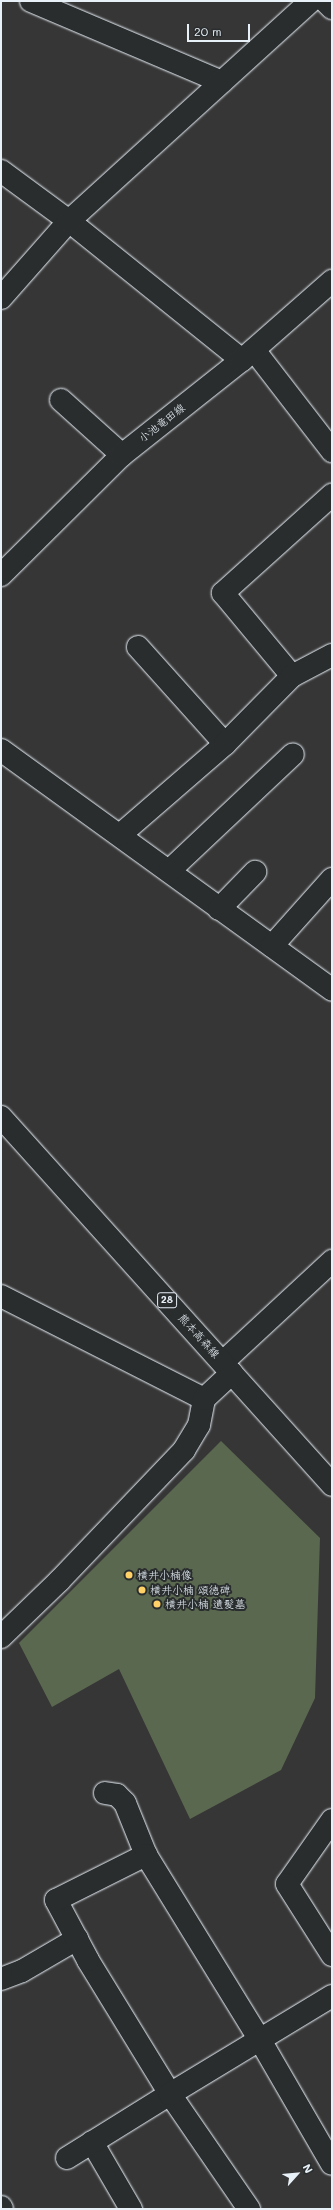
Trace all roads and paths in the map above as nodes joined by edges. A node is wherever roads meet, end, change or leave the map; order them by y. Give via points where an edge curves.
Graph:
1 (31, 1) edge
2 (311, 1) edge
3 (326, 1) edge
4 (332, 8) edge
5 (222, 82) junction
6 (1, 171) edge
7 (69, 221) junction
8 (332, 281) edge
9 (1, 298) edge
10 (248, 355) junction
11 (61, 400) dead end
12 (332, 451) edge
13 (122, 455) junction
14 (332, 495) edge
15 (1, 575) edge
16 (138, 647) dead end
17 (332, 655) edge
18 (292, 676) junction
19 (225, 744) junction
20 (1, 750) edge
21 (293, 754) dead end
22 (120, 835) junction
23 (169, 871) junction
24 (255, 872) dead end
25 (332, 879) edge
26 (220, 909) junction
27 (272, 946) junction
28 (332, 990) edge
29 (1, 1117) edge
30 (332, 1261) edge
31 (1, 1296) edge
32 (228, 1367) junction
33 (204, 1399) junction
34 (332, 1484) edge
35 (1, 1637) edge
36 (105, 1793) dead end
37 (332, 1820) edge
38 (146, 1855) junction
39 (77, 1939) junction
40 (332, 1955) edge
41 (1, 1979) edge
42 (332, 1996) edge
43 (260, 2040) junction
44 (170, 2094) junction
45 (92, 2142) junction
46 (67, 2158) dead end
47 (332, 2164) edge
48 (130, 2209) edge
49 (249, 2209) edge

1 - 5 street
2 - 5 street
3 - 4 street
5 - 7 street
6 - 7 street
7 - 9 street
7 - 10 street
8 - 10 street, 小池竜田線
10 - 12 street
10 - 13 street, 小池竜田線
11 - 13 street
13 - 15 street, 小池竜田線
14 - 18 street via 224,593
16 - 19 street
17 - 18 street
18 - 19 street
19 - 22 street
20 - 22 street
21 - 23 street
22 - 23 street
23 - 26 street
24 - 26 street
25 - 27 street
26 - 27 street
27 - 28 street
29 - 32 street, 熊本高森線 / 28
30 - 32 street
31 - 33 street
32 - 33 street
32 - 34 street, 熊本高森線 / 28
33 - 35 street via 199,1425 184,1450 59,1581
36 - 38 street via 117,1795 125,1803
37 - 40 street via 287,1884
38 - 39 street via 56,1900
38 - 43 street
39 - 41 street
39 - 44 street
42 - 43 street
43 - 44 street
43 - 47 street
44 - 45 street
44 - 49 street
45 - 46 street
45 - 48 street

